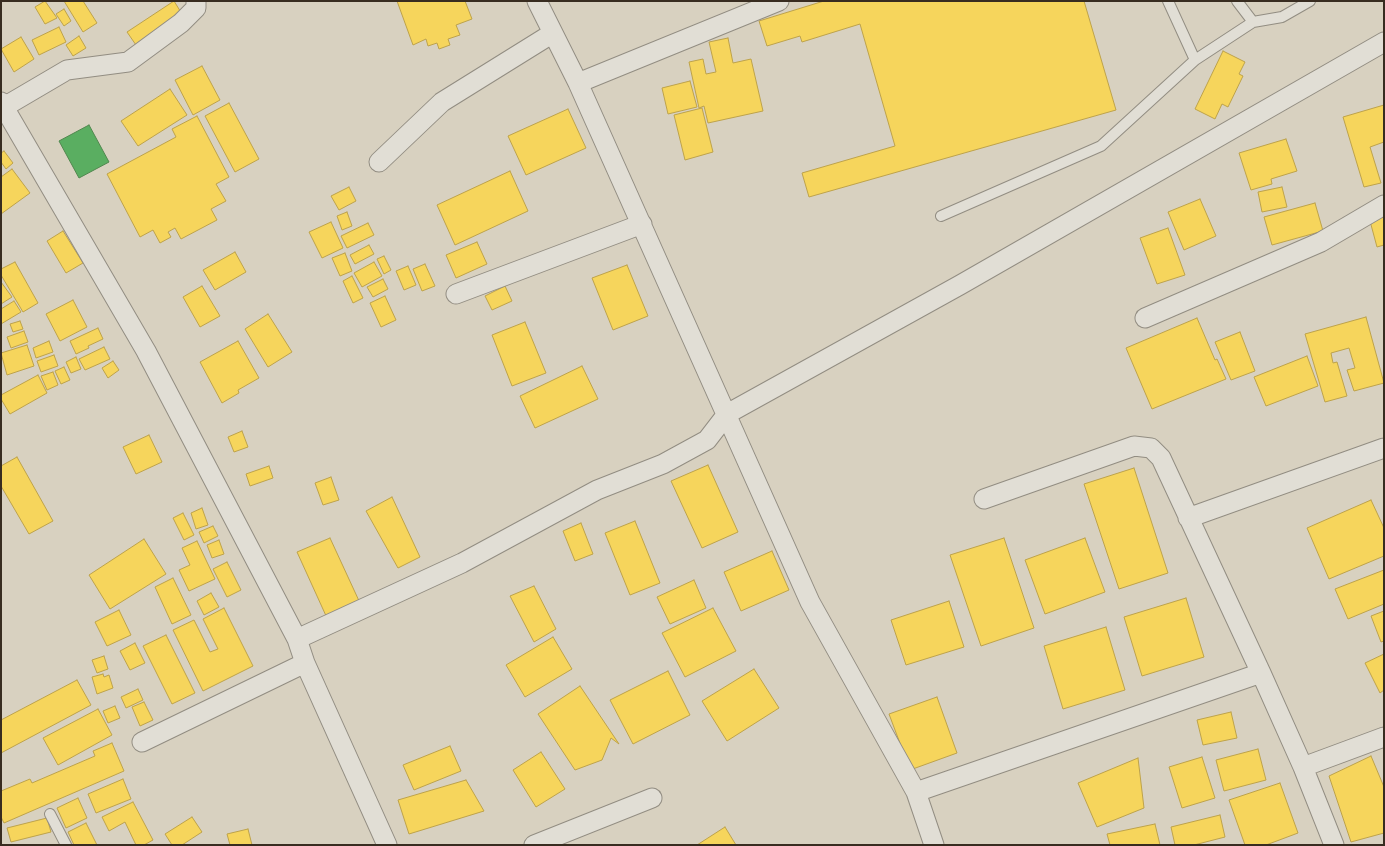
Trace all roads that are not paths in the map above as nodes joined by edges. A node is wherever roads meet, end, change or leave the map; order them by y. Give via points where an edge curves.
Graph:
1 (196, 1) edge
2 (537, 1) edge
3 (779, 1) edge
4 (1168, 1) edge
5 (1237, 1) edge
6 (1310, 1) edge
7 (1253, 22) junction
8 (553, 33) junction
9 (1384, 42) edge
10 (1195, 60) junction
11 (578, 83) junction
12 (3, 104) edge
13 (379, 162) dead end
14 (1384, 205) edge
15 (941, 216) dead end
16 (642, 224) junction
17 (456, 294) dead end
18 (1145, 318) dead end
19 (726, 414) junction
20 (1384, 448) edge
21 (984, 499) dead end
22 (1188, 518) junction
23 (297, 639) junction
24 (305, 663) junction
25 (1260, 673) junction
26 (1384, 737) edge
27 (142, 742) dead end
28 (1304, 767) junction
29 (916, 792) junction
30 (652, 798) dead end
31 (50, 814) dead end
32 (66, 845) edge
33 (386, 845) edge
34 (534, 845) edge
35 (934, 845) edge
36 (1334, 845) edge

1 - 12 street via 196,8 181,23 128,62 66,70
2 - 8 street
3 - 11 street
4 - 10 lane
5 - 7 lane
6 - 7 lane via 1282,17
7 - 10 lane
8 - 11 street
8 - 13 street via 442,102
9 - 19 street via 960,286
10 - 15 lane via 1101,146
11 - 16 street
12 - 23 street via 146,351
14 - 18 street via 1321,242
16 - 17 street
16 - 19 street
19 - 23 street via 707,440 663,464 597,490 462,563
19 - 29 street via 810,602
20 - 22 street
21 - 22 street via 1134,446 1151,448 1161,458
22 - 25 street
23 - 24 street
24 - 27 street
24 - 33 street
25 - 28 street
25 - 29 street
26 - 28 street
28 - 36 street
29 - 35 street
30 - 34 street
31 - 32 lane

